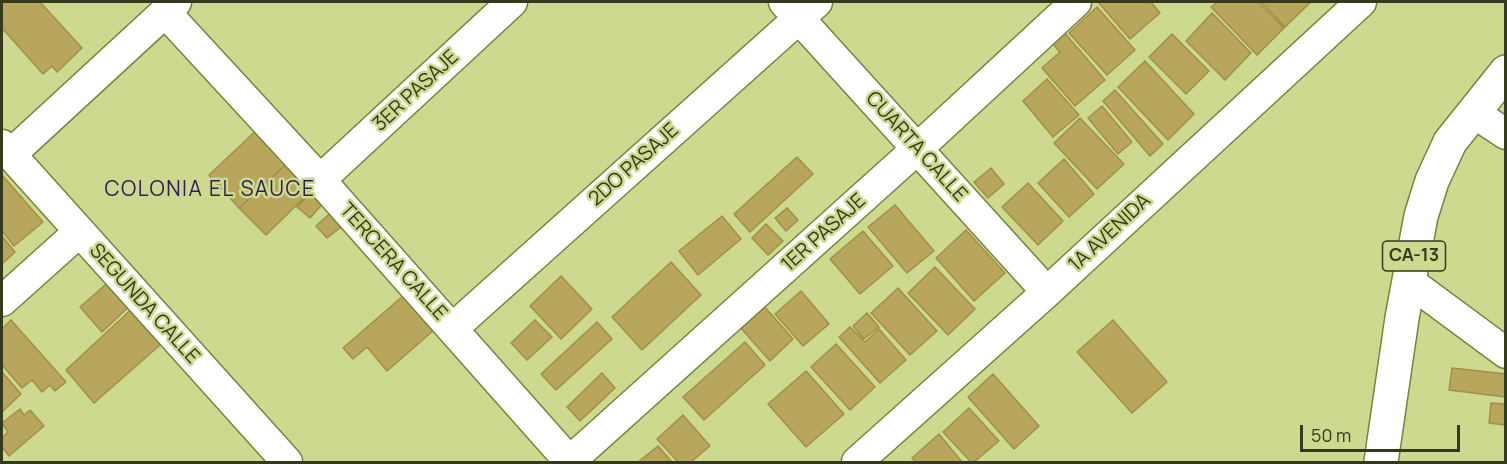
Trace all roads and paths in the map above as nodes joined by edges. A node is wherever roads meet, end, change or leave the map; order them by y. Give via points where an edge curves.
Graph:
1 (512, 2) edge
2 (1076, 2) edge
3 (1361, 2) edge
4 (171, 7) edge
5 (800, 7) edge
6 (1506, 72) edge
7 (1474, 112) junction
8 (1506, 134) edge
9 (917, 149) junction
10 (6, 150) edge
11 (320, 180) junction
12 (79, 232) junction
13 (1410, 282) junction
14 (1047, 292) junction
15 (2, 301) edge
16 (452, 329) junction
17 (1506, 353) edge
18 (270, 457) edge
19 (569, 462) edge
20 (857, 462) edge
21 (1381, 462) edge

1 - 11 street, 3ER PASAJE
2 - 9 street, 1ER PASAJE
3 - 14 street, 1A AVENIDA
4 - 10 street
4 - 11 street, TERCERA CALLE
5 - 9 street, CUARTA CALLE
5 - 16 street, 2DO PASAJE
6 - 7 main road, CA-13
7 - 8 street
7 - 13 main road, CA-13 via 1450,142 1432,181 1421,216
9 - 14 street, CUARTA CALLE
9 - 19 street, 1ER PASAJE
10 - 12 street, SEGUNDA CALLE
11 - 16 street, TERCERA CALLE
12 - 15 street
12 - 18 street, SEGUNDA CALLE
13 - 17 street
13 - 21 main road, CA-13
14 - 20 street, 1A AVENIDA
16 - 19 street, TERCERA CALLE

